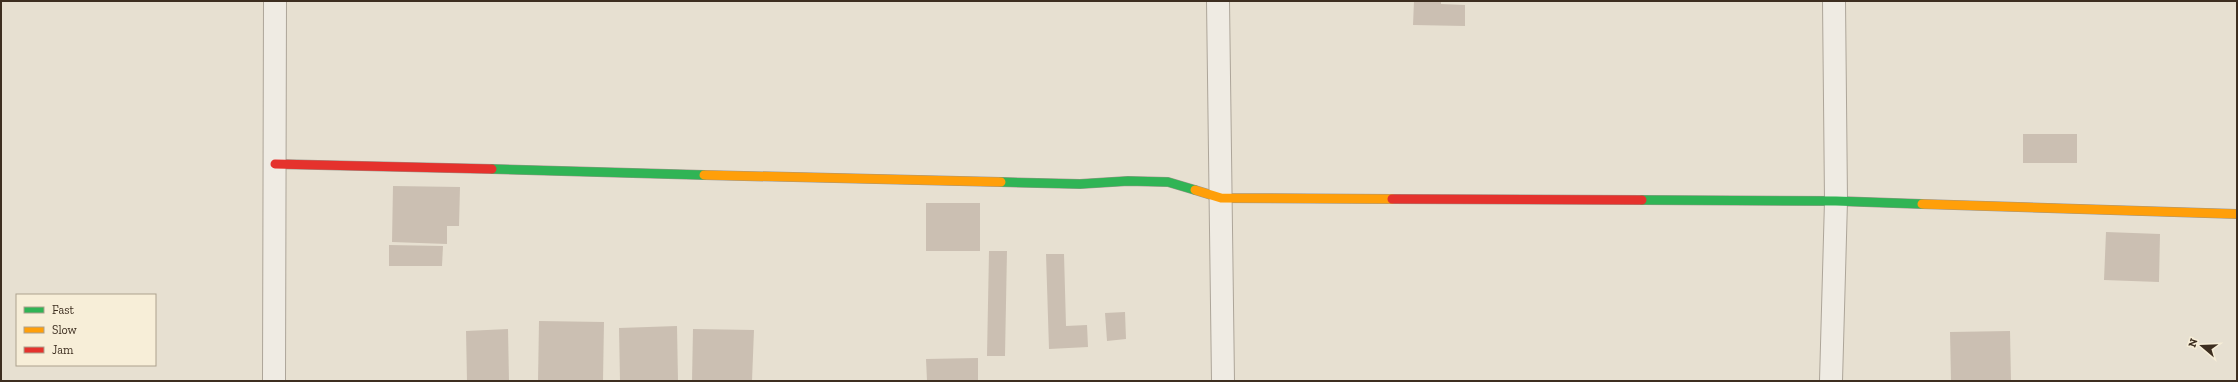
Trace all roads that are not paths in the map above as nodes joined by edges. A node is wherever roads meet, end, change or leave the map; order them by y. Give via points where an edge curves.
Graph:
1 (275, 1) edge
2 (1218, 1) edge
3 (1834, 1) edge
4 (275, 164) junction
5 (1221, 198) junction
6 (1836, 201) junction
7 (2237, 214) edge
8 (274, 381) edge
9 (1223, 381) edge
10 (1831, 381) edge

1 - 4 street
2 - 5 street
3 - 6 street
4 - 5 street via 1072,184 1168,182
4 - 8 street
5 - 6 street
5 - 9 street
6 - 7 street
6 - 10 street

